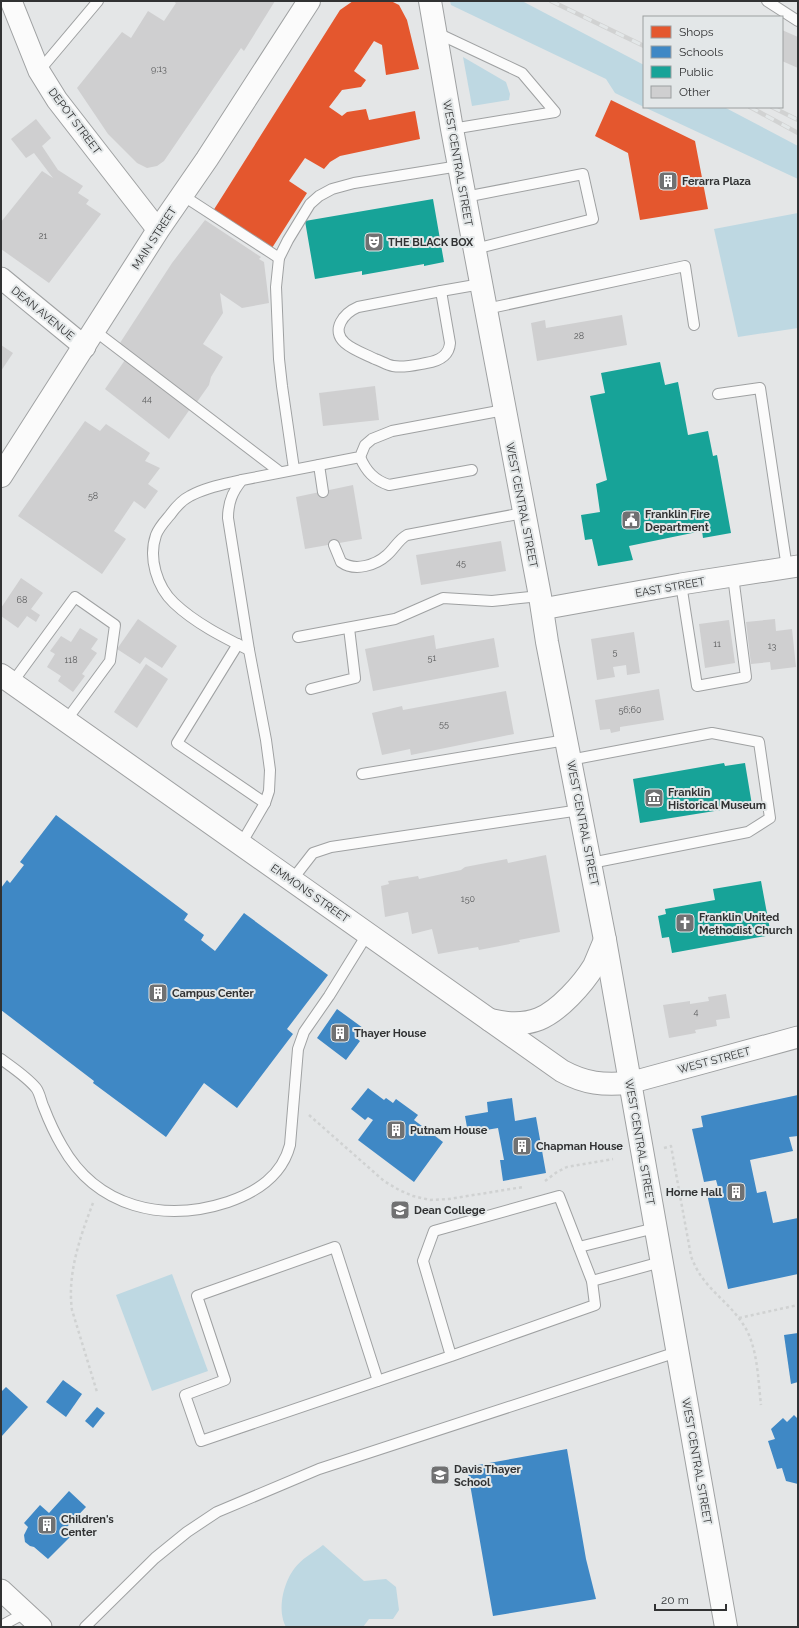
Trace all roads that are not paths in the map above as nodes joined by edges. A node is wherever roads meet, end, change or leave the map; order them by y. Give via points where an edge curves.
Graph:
1 (10, 1) edge
2 (98, 1) edge
3 (419, 1) edge
4 (767, 1) edge
5 (309, 2) edge
6 (433, 18) edge
7 (798, 21) edge
8 (39, 71) junction
9 (452, 130) junction
10 (459, 166) junction
11 (182, 195) junction
12 (465, 197) junction
13 (158, 230) junction
14 (475, 249) junction
15 (279, 258) junction
16 (1, 278) edge
17 (481, 284) junction
18 (441, 291) junction
19 (486, 309) junction
20 (694, 326) dead end
21 (90, 339) junction
22 (718, 394) dead end
23 (504, 410) junction
24 (360, 456) junction
25 (319, 465) junction
26 (294, 469) junction
27 (472, 470) dead end
28 (280, 472) junction
29 (1, 476) edge
30 (242, 480) junction
31 (323, 492) dead end
32 (523, 513) junction
33 (334, 545) dead end
34 (792, 567) edge
35 (733, 576) junction
36 (681, 584) junction
37 (541, 602) junction
38 (349, 628) junction
39 (298, 637) dead end
40 (238, 644) junction
41 (249, 650) junction
42 (6, 679) edge
43 (310, 689) dead end
44 (66, 722) junction
45 (568, 750) junction
46 (362, 774) dead end
47 (265, 803) junction
48 (580, 810) junction
49 (241, 844) junction
50 (591, 863) junction
51 (292, 880) junction
52 (368, 933) junction
53 (605, 940) junction
54 (490, 1020) junction
55 (798, 1037) edge
56 (1, 1059) edge
57 (629, 1083) junction
58 (655, 1228) junction
59 (579, 1247) junction
60 (661, 1262) junction
61 (592, 1281) junction
62 (677, 1352) junction
63 (451, 1356) junction
64 (378, 1381) junction
65 (1, 1590) edge
66 (25, 1613) junction
67 (1, 1626) edge
68 (41, 1627) edge
69 (85, 1627) edge
70 (726, 1627) edge

1 - 8 street, DEPOT STREET
2 - 8 lane
3 - 6 main road, WEST CENTRAL STREET
4 - 7 lane
5 - 11 main road, MAIN STREET
6 - 9 main road, WEST CENTRAL STREET
6 - 9 lane via 522,73 555,112
8 - 13 street, DEPOT STREET via 57,100
9 - 10 main road, WEST CENTRAL STREET
10 - 12 main road, WEST CENTRAL STREET
10 - 15 lane via 354,183 325,192 310,204
11 - 13 main road, MAIN STREET
11 - 15 lane
12 - 14 main road, WEST CENTRAL STREET
12 - 14 lane via 583,174 594,219
13 - 21 main road, MAIN STREET
14 - 17 main road, WEST CENTRAL STREET
15 - 26 lane via 276,287 279,360
16 - 21 street, DEAN AVENUE
17 - 18 lane
17 - 19 main road, WEST CENTRAL STREET
18 - 18 lane via 358,307 344,316 340,323 341,337 352,348 391,366 413,366 440,359 449,350 450,343
19 - 20 lane via 685,266
19 - 23 main road, WEST CENTRAL STREET
21 - 28 lane
21 - 29 main road, MAIN STREET
22 - 34 lane via 760,388
23 - 24 lane via 392,431 372,439 365,445
23 - 32 main road, WEST CENTRAL STREET
24 - 25 lane
24 - 27 lane via 365,468 389,485
25 - 26 lane
25 - 31 lane
26 - 28 lane
28 - 30 lane
30 - 40 lane via 208,489 182,501 161,526 156,536 154,554 155,571 173,602 196,621
30 - 41 lane via 230,499 228,518
32 - 33 lane via 407,535 378,562 362,566 349,566 341,562
32 - 37 main road, WEST CENTRAL STREET
34 - 35 street, EAST STREET
35 - 36 street, EAST STREET
35 - 36 lane via 746,676 697,686
36 - 37 street, EAST STREET
37 - 38 lane via 443,598 395,619
37 - 45 main road, WEST CENTRAL STREET
38 - 39 lane
38 - 43 lane via 355,678
40 - 41 lane
40 - 47 lane via 178,743
41 - 47 lane via 269,758 270,781
42 - 44 main road, EMMONS STREET
42 - 44 lane via 75,597 115,625 110,661
44 - 49 main road, EMMONS STREET
45 - 46 lane
45 - 48 main road, WEST CENTRAL STREET
45 - 50 lane via 712,733 759,742 770,818 748,832
47 - 49 lane
48 - 50 main road, WEST CENTRAL STREET
48 - 51 lane via 331,848 313,853
49 - 51 main road, EMMONS STREET
50 - 53 main road, WEST CENTRAL STREET
51 - 52 main road, EMMONS STREET
52 - 54 main road, EMMONS STREET
52 - 56 lane via 304,1032 298,1049 287,1158 264,1185 241,1198 214,1207 184,1212 153,1210 115,1198 79,1171 50,1125 37,1089
53 - 54 main road via 584,979 552,1012 539,1019 514,1024
53 - 57 main road, WEST CENTRAL STREET
54 - 57 main road, EMMONS STREET via 577,1079 602,1084
55 - 57 street, WEST STREET
57 - 58 main road, WEST CENTRAL STREET
58 - 59 lane
58 - 60 main road, WEST CENTRAL STREET
59 - 61 lane
59 - 63 lane via 559,1196 434,1231 423,1261
60 - 61 lane
60 - 62 main road, WEST CENTRAL STREET
61 - 63 lane via 595,1305
62 - 69 lane via 319,1469 217,1512 155,1558
62 - 70 main road, WEST CENTRAL STREET
63 - 64 lane
64 - 64 lane via 201,1442 185,1396 225,1380 197,1296 335,1247
65 - 66 street
66 - 67 lane
66 - 68 street

